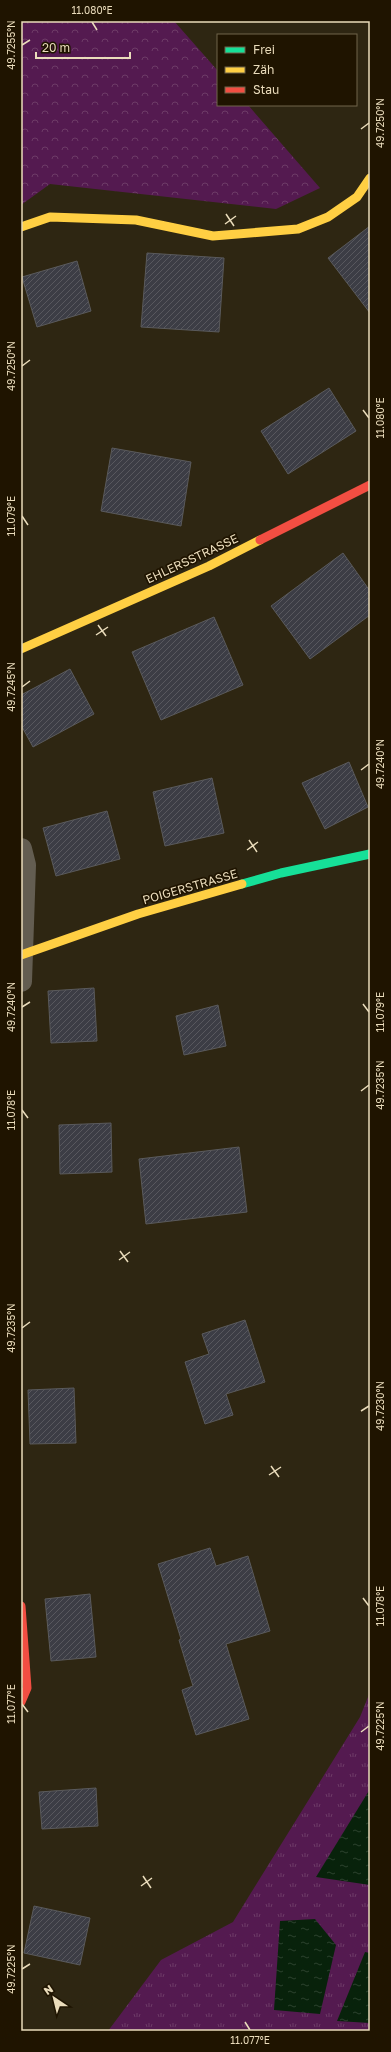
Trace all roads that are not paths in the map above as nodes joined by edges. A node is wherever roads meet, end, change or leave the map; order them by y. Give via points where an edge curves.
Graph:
1 (370, 178) edge
2 (21, 226) edge
3 (370, 486) edge
4 (21, 649) edge
5 (21, 849) edge
6 (370, 854) edge
7 (22, 954) edge
8 (21, 981) edge
9 (21, 1606) edge
10 (21, 1702) edge

1 - 2 street via 357,197 328,217 298,229 213,236 136,220 50,217
3 - 4 street, EHLERSSTRASSE via 209,566
5 - 7 street via 25,866
6 - 7 street, POIGERSTRASSE via 280,873 138,914
7 - 8 street
9 - 10 street via 27,1688

